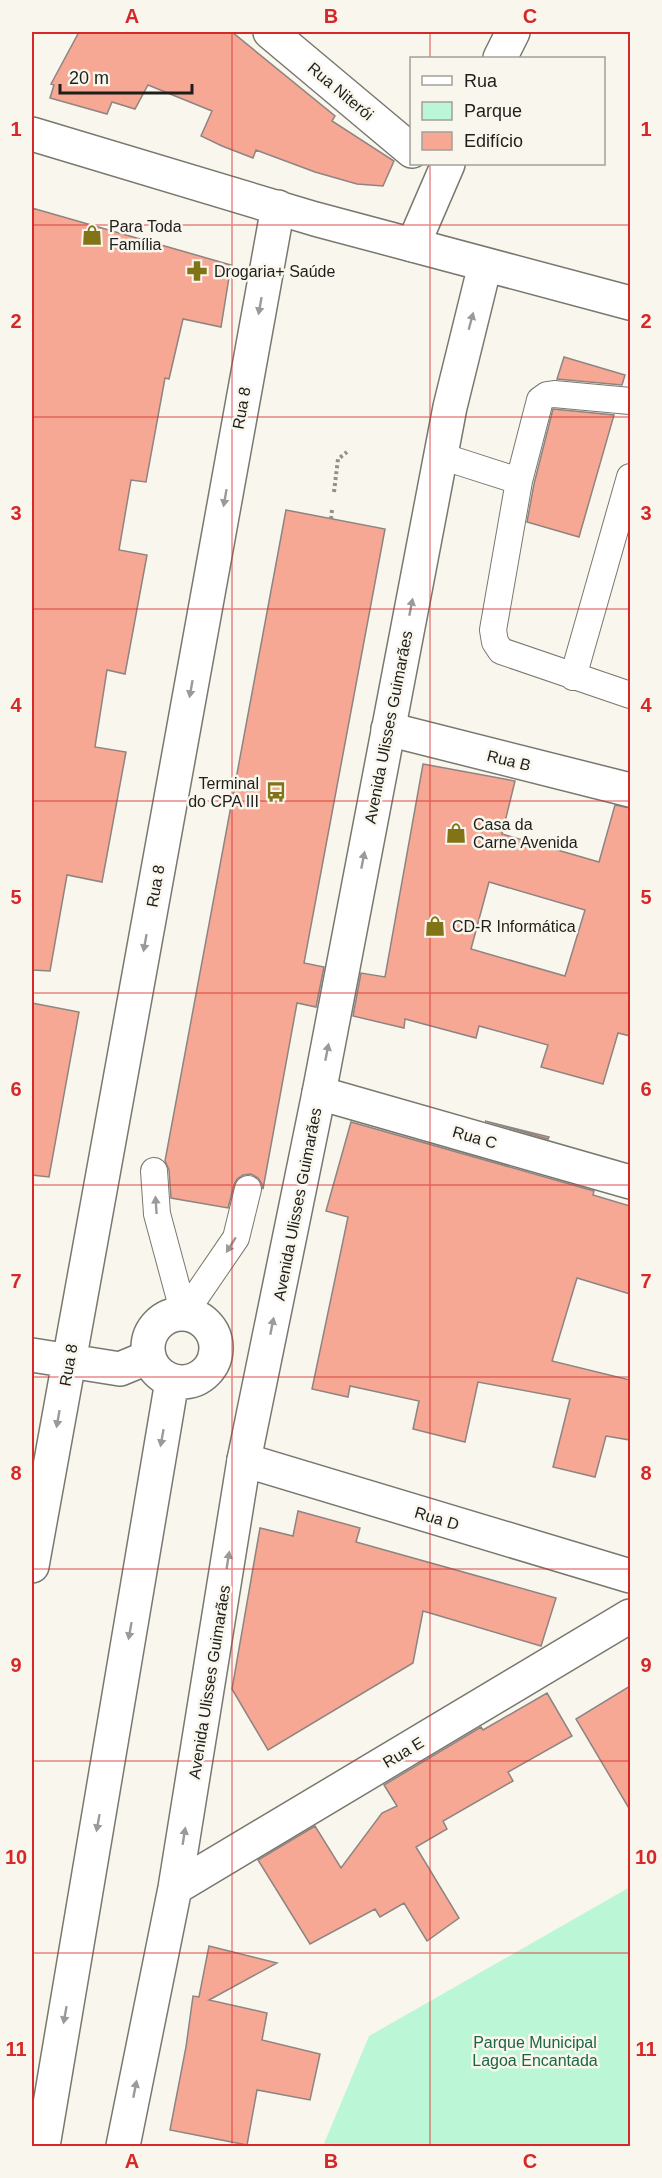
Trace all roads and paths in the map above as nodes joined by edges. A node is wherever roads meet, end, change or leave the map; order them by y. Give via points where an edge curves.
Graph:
1 (270, 32) edge
2 (513, 32) edge
3 (500, 57) edge
4 (32, 134) edge
5 (410, 150) edge
6 (438, 168) edge
7 (278, 207) junction
8 (413, 245) junction
9 (485, 265) junction
10 (630, 303) edge
11 (630, 401) edge
12 (347, 452) dead end
13 (441, 456) junction
14 (630, 477) edge
15 (519, 481) junction
16 (334, 492) dead end
17 (332, 510) dead end
18 (331, 519) dead end
19 (573, 677) junction
20 (630, 694) edge
21 (388, 729) junction
22 (630, 790) edge
23 (320, 1093) junction
24 (154, 1171) dead end
25 (630, 1182) edge
26 (248, 1189) dead end
27 (184, 1314) junction
28 (32, 1355) edge
29 (148, 1357) junction
30 (214, 1360) junction
31 (69, 1361) junction
32 (263, 1371) junction
33 (172, 1381) junction
34 (244, 1460) junction
35 (32, 1566) edge
36 (630, 1576) edge
37 (630, 1616) edge
38 (175, 1888) junction
39 (43, 2146) edge
40 (123, 2146) edge

1 - 5 main road, Rua Niterói
2 - 3 main road
4 - 7 main road
6 - 8 main road
7 - 8 main road
7 -> 31 main road, Rua 8
8 - 9 main road
9 - 10 main road
13 -> 9 main road, Avenida Ulisses Guimarães via 456,376
11 - 15 lane via 547,395 540,400
12 - 16 path via 338,459
13 - 15 lane
21 -> 13 main road, Avenida Ulisses Guimarães
14 - 19 lane
15 - 19 lane via 493,630 495,642 501,651
17 - 18 path
19 - 20 lane
21 - 22 main road, Rua B
23 -> 21 main road, Avenida Ulisses Guimarães
23 - 25 main road, Rua C
32 -> 23 main road, Avenida Ulisses Guimarães
27 -> 24 lane via 157,1214
26 -> 27 lane via 236,1238
27 - 29 main road via 173,1314 156,1326 150,1335
27 - 30 main road via 195,1316 212,1331 216,1342
28 - 31 main road
29 - 31 main road via 120,1369
29 - 33 main road via 161,1376
30 - 32 main road
30 - 33 main road via 195,1380
31 -> 35 main road, Rua 8
32 - 34 main road, Avenida Ulisses Guimarães
33 -> 39 main road
34 - 36 main road, Rua D
38 -> 34 main road, Avenida Ulisses Guimarães
37 - 38 main road, Rua E
40 -> 38 main road, Avenida Ulisses Guimarães

